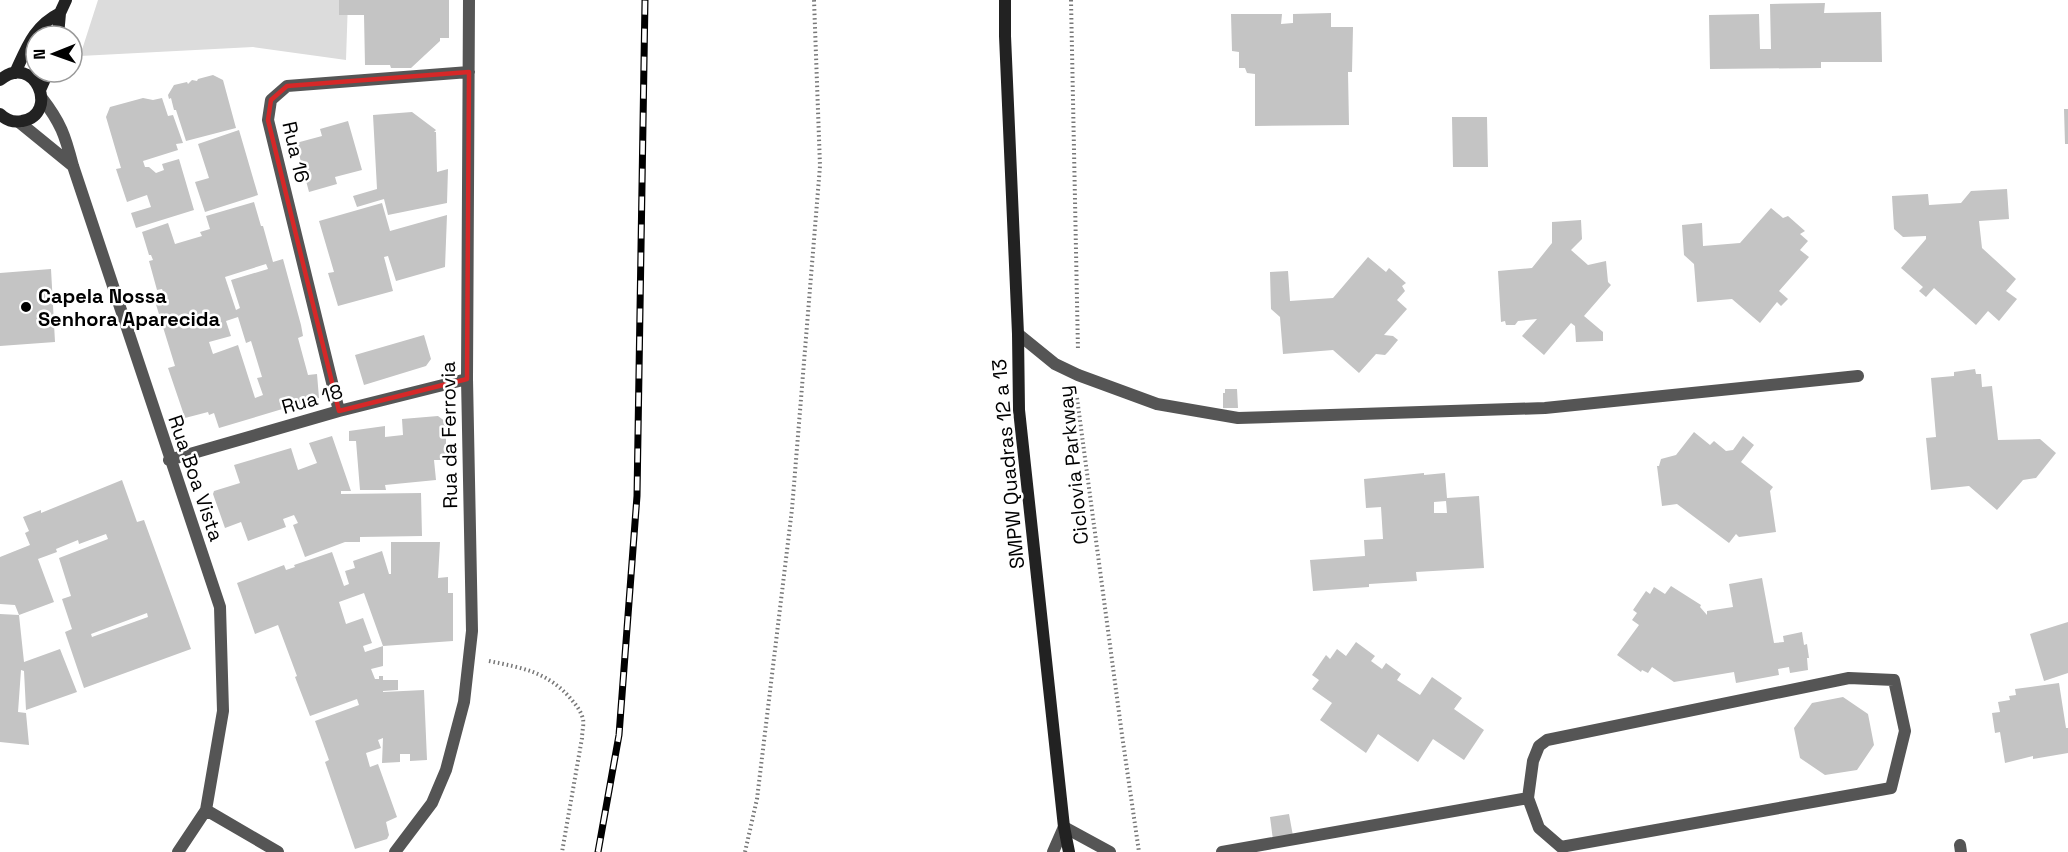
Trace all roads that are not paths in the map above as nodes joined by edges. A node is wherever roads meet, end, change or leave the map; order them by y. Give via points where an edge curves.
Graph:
1 (66, 0) edge
2 (469, 0) edge
3 (1005, 0) edge
4 (60, 13) junction
5 (59, 24) edge
6 (470, 72) junction
7 (15, 73) junction
8 (0, 80) edge
9 (44, 84) edge
10 (41, 94) junction
11 (7, 120) edge
12 (73, 166) junction
13 (1018, 334) junction
14 (1858, 376) dead end
15 (467, 379) junction
16 (339, 411) junction
17 (169, 460) junction
18 (1528, 798) junction
19 (206, 810) junction
20 (1064, 827) junction
21 (178, 852) edge
22 (278, 852) edge
23 (395, 852) edge
24 (1053, 852) edge
25 (1069, 852) edge
26 (1110, 852) edge
27 (1222, 852) edge

1 - 4 street
2 - 6 street, Rua da Ferrovia
3 - 13 street, SMPW Quadras 12 a 13
4 - 5 street
4 - 7 street via 46,20 33,36
6 - 15 street, Rua da Ferrovia
6 - 16 street, Rua 16 via 287,86 271,100 268,120
7 - 8 street
7 - 10 street via 34,79
9 - 10 street
10 - 11 street via 40,107 34,115 27,120
10 - 12 street, Rua Boa Vista via 58,119
11 - 12 street
12 - 17 street, Rua Boa Vista
13 - 14 street via 1055,364 1078,375 1157,404 1238,418 1545,408
13 - 20 street, SMPW Quadras 12 a 13 via 1019,411
15 - 16 street, Rua 18
15 - 23 street, Rua da Ferrovia via 472,631 464,702 446,770 432,803
16 - 17 street, Rua 18
17 - 19 street, Rua Boa Vista via 220,607 223,711
18 - 18 street via 1539,828 1560,848 1891,788 1905,731 1894,680 1849,678 1547,740 1539,746 1533,761
18 - 27 street
19 - 21 street
19 - 22 street
20 - 24 street
20 - 25 street, SMPW Quadras 12 a 13
20 - 26 street

